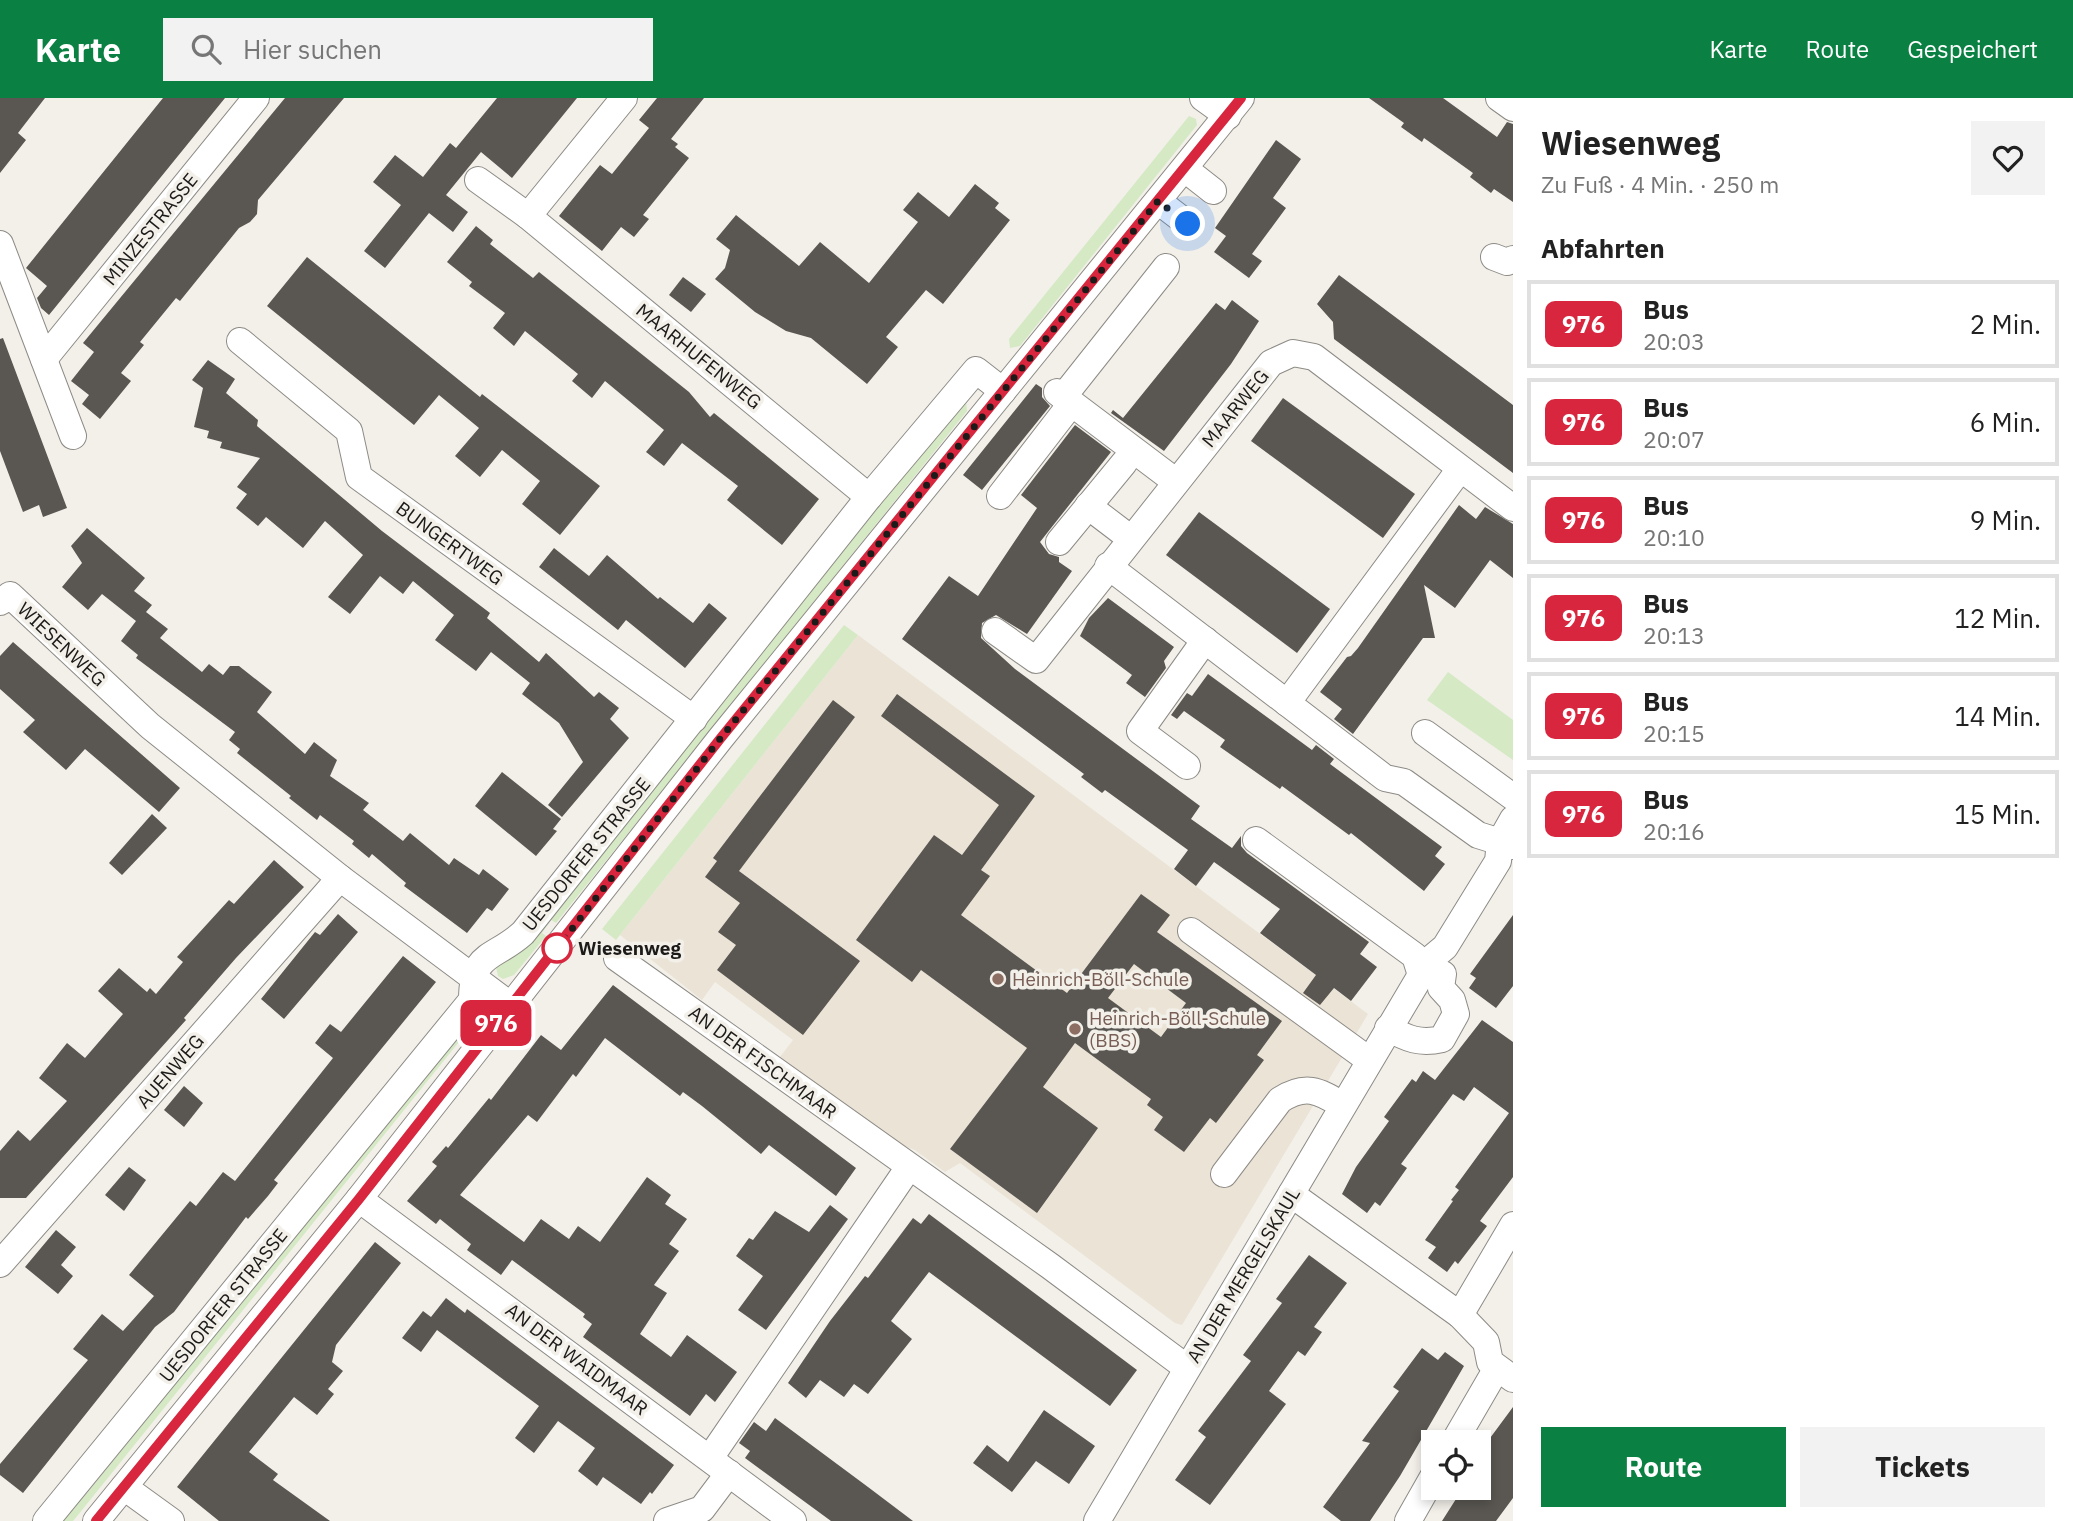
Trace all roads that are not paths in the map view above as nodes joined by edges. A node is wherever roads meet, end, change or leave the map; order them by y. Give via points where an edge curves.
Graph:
1 (256, 98) edge
2 (624, 98) edge
3 (1203, 98) edge
4 (1499, 98) edge
5 (1234, 107) edge
6 (1513, 107) edge
7 (1185, 169) junction
8 (478, 180) dead end
9 (1213, 191) dead end
10 (1158, 201) junction
11 (528, 216) junction
12 (1188, 224) dead end
13 (0, 244) edge
14 (1166, 267) dead end
15 (240, 341) dead end
16 (44, 359) junction
17 (1003, 391) junction
18 (1064, 398) junction
19 (73, 436) dead end
20 (1124, 463) dead end
21 (1460, 469) junction
22 (1175, 481) junction
23 (1000, 496) dead end
24 (869, 497) junction
25 (1088, 506) junction
26 (1513, 508) edge
27 (1130, 538) junction
28 (1059, 542) dead end
29 (1108, 566) junction
30 (5, 599) edge
31 (995, 631) dead end
32 (1205, 640) junction
33 (1287, 704) junction
34 (694, 719) junction
35 (1425, 733) dead end
36 (1186, 766) dead end
37 (1513, 797) edge
38 (1513, 819) edge
39 (1256, 840) dead end
40 (1506, 844) edge
41 (340, 878) junction
42 (1191, 931) dead end
43 (617, 958) dead end
44 (1427, 966) junction
45 (472, 976) junction
46 (510, 1005) junction
47 (1388, 1028) junction
48 (1369, 1060) junction
49 (1342, 1105) junction
50 (909, 1167) junction
51 (1224, 1174) dead end
52 (1291, 1194) junction
53 (359, 1199) junction
54 (1513, 1224) edge
55 (0, 1264) edge
56 (1460, 1315) junction
57 (1187, 1368) junction
58 (1505, 1374) edge
59 (1463, 1430) edge
60 (719, 1465) junction
61 (124, 1487) junction
62 (1421, 1499) edge
63 (47, 1521) edge
64 (96, 1521) edge
65 (171, 1521) edge
66 (667, 1521) edge
67 (793, 1521) edge
68 (1097, 1521) edge
69 (1408, 1521) edge

1 - 16 street, MINZESTRASSE
2 - 11 street
3 - 5 street
4 - 6 street
5 - 7 street, UESDORFER STRASSE
7 - 9 street
7 - 10 street, UESDORFER STRASSE
8 - 11 street, MAARHUFENWEG
10 - 12 street
10 - 17 street, UESDORFER STRASSE
11 - 24 street, MAARHUFENWEG
13 - 16 street
14 - 18 street
15 - 34 street, BUNGERTWEG via 349,430 359,477
16 - 19 street
17 - 24 street, UESDORFER STRASSE via 976,370
17 - 46 street, UESDORFER STRASSE
18 - 22 street
18 - 23 street
20 - 25 street
21 - 22 street, MAARWEG via 1314,357 1293,353 1271,363
21 - 26 street, MAARWEG
21 - 33 street
22 - 27 street, MAARWEG
24 - 34 street, UESDORFER STRASSE
25 - 27 street
25 - 28 street
27 - 29 street, MAARWEG
29 - 31 street, MAARWEG via 1036,660
29 - 32 street
30 - 41 street, WIESENWEG via 150,726
32 - 33 street
32 - 36 street via 1140,731
33 - 40 street via 1385,778 1404,782 1478,835
34 - 45 street, UESDORFER STRASSE via 523,933 508,947 490,954
35 - 37 street
38 - 40 street, AN DER MERGELSKAUL
39 - 44 street
40 - 44 street, AN DER MERGELSKAUL via 1445,947
41 - 45 street, WIESENWEG
41 - 55 street, AUENWEG
42 - 48 street
43 - 50 street, AN DER FISCHMAAR
44 - 47 street, AN DER MERGELSKAUL
44 - 47 street via 1443,974 1441,988 1456,1014 1442,1039 1426,1043
45 - 46 street, WIESENWEG
45 - 63 street, UESDORFER STRASSE via 472,1000
46 - 53 street, UESDORFER STRASSE
47 - 48 street, AN DER MERGELSKAUL
48 - 49 street, AN DER MERGELSKAUL
49 - 51 street via 1316,1089 1291,1092
49 - 52 street, AN DER MERGELSKAUL
50 - 57 street, AN DER FISCHMAAR
50 - 60 street
52 - 56 street
52 - 57 street, AN DER MERGELSKAUL
53 - 60 street, AN DER WAIDMAAR
53 - 61 street, UESDORFER STRASSE
54 - 56 street
56 - 58 street via 1486,1342 1490,1362
57 - 68 street, AN DER MERGELSKAUL
58 - 59 street
60 - 66 street via 702,1508
60 - 67 street, AN DER WAIDMAAR
61 - 64 street, UESDORFER STRASSE
61 - 65 street
62 - 69 street

